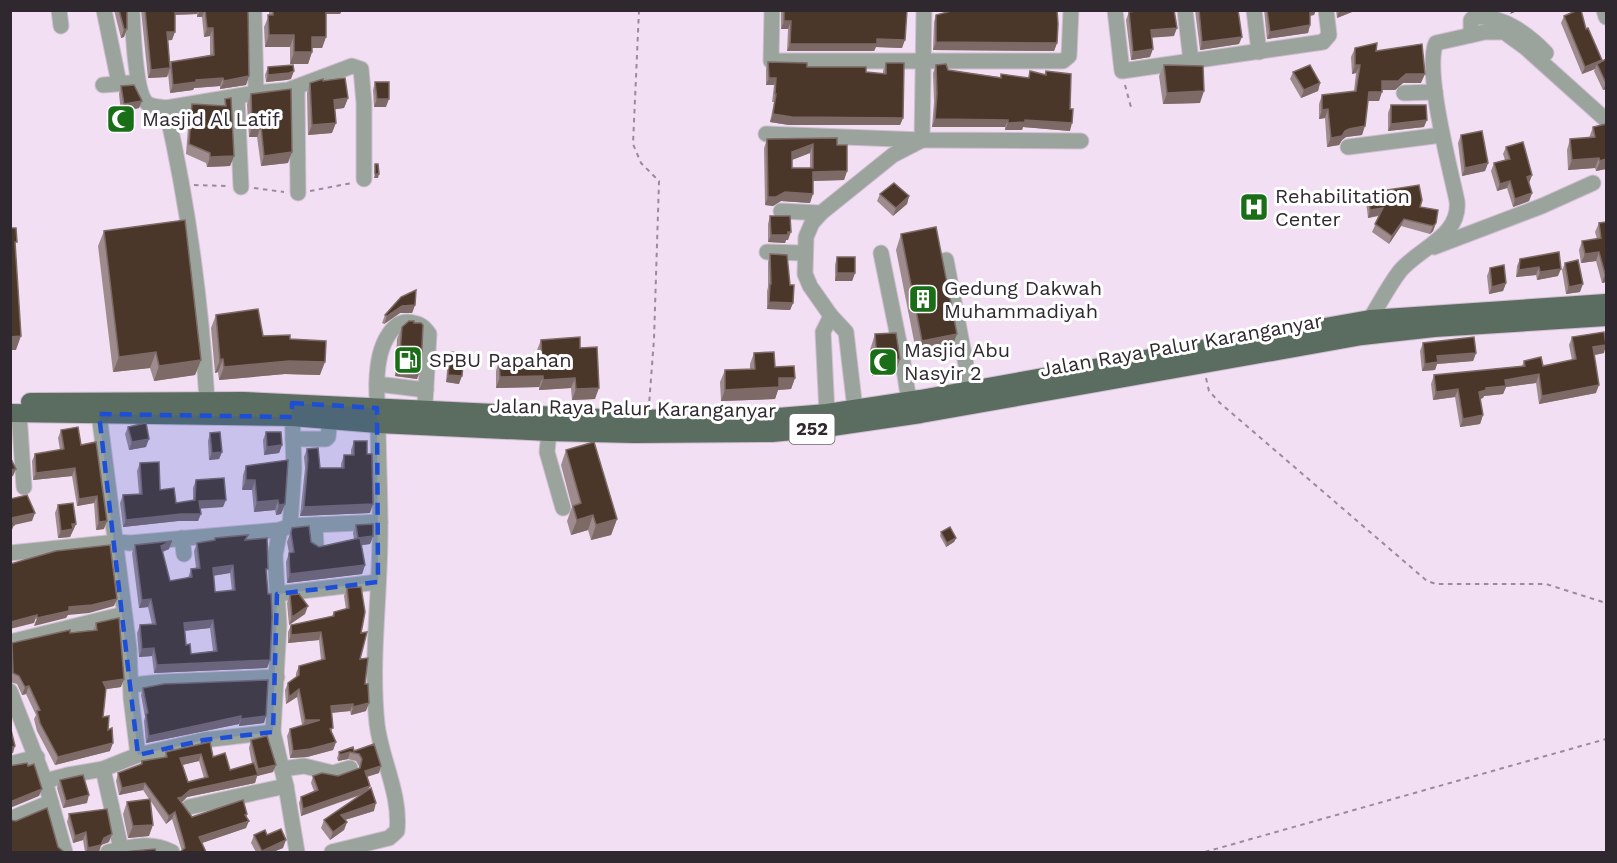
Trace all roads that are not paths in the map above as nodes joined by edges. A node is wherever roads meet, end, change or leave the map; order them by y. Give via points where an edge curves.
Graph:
1 (59, 10) edge
2 (104, 10) edge
3 (132, 10) edge
4 (254, 10) edge
5 (772, 10) edge
6 (924, 10) edge
7 (1071, 10) edge
8 (1115, 10) edge
9 (1185, 10) edge
10 (1254, 10) edge
11 (1326, 10) edge
12 (1604, 10) edge
13 (1606, 17) edge
14 (61, 26) dead end
15 (1471, 29) junction
16 (1259, 52) junction
17 (924, 59) junction
18 (1191, 61) junction
19 (137, 82) junction
20 (119, 83) junction
21 (102, 85) dead end
22 (297, 87) junction
23 (1435, 92) junction
24 (256, 93) junction
25 (1404, 93) dead end
26 (237, 97) junction
27 (166, 108) junction
28 (1606, 112) edge
29 (1606, 120) edge
30 (766, 134) dead end
31 (1443, 135) junction
32 (922, 140) junction
33 (1081, 141) dead end
34 (1348, 147) dead end
35 (364, 179) road end
36 (1593, 183) dead end
37 (241, 187) road end
38 (298, 193) road end
39 (781, 211) dead end
40 (821, 213) junction
41 (1422, 251) junction
42 (767, 252) dead end
43 (804, 253) junction
44 (881, 253) dead end
45 (946, 260) dead end
46 (1606, 303) edge
47 (831, 316) junction
48 (1606, 317) edge
49 (1370, 319) junction
50 (377, 384) junction
51 (426, 390) junction
52 (971, 391) junction
53 (207, 400) junction
54 (909, 401) junction
55 (13, 409) edge
56 (855, 409) junction
57 (292, 410) junction
58 (828, 413) junction
59 (99, 414) junction
60 (378, 416) junction
61 (424, 418) junction
62 (330, 419) junction
63 (293, 439) junction
64 (548, 441) junction
65 (24, 488) dead end
66 (563, 508) dead end
67 (380, 522) junction
68 (315, 525) junction
69 (285, 528) junction
70 (182, 538) junction
71 (117, 542) junction
72 (316, 546) edge
73 (10, 553) edge
74 (184, 554) dead end
75 (378, 582) junction
76 (277, 594) junction
77 (124, 614) junction
78 (10, 642) edge
79 (277, 677) junction
80 (132, 685) junction
81 (10, 691) edge
82 (17, 724) edge
83 (273, 732) junction
84 (138, 755) junction
85 (37, 757) junction
86 (10, 764) edge
87 (350, 768) dead end
88 (104, 769) junction
89 (282, 769) junction
90 (45, 781) junction
91 (286, 786) junction
92 (51, 802) junction
93 (189, 807) dead end
94 (10, 819) edge
95 (114, 851) edge
96 (65, 852) edge
97 (172, 852) edge
98 (297, 852) edge
99 (332, 852) edge

1 - 14 street
2 - 20 street
3 - 19 street
4 - 24 street
5 - 17 street via 771,60
6 - 17 street
7 - 17 street via 1069,56 1063,61
8 - 18 street via 1122,70
9 - 18 street
10 - 16 street
11 - 16 street via 1326,39 1317,44
12 - 13 street
15 - 23 street via 1435,45
15 - 28 street via 1477,17 1494,19 1522,32
15 - 29 street via 1510,35
16 - 18 street
17 - 32 street
19 - 20 street
19 - 27 street via 147,103
20 - 21 street
22 - 24 street
22 - 35 street via 352,66 361,69
22 - 38 street
23 - 25 street
23 - 31 street
24 - 26 street
26 - 27 street
26 - 37 street
27 - 53 street via 182,185 203,329
30 - 32 street
31 - 34 street
31 - 41 street via 1457,211 1452,225
32 - 33 street
32 - 40 street via 893,155
36 - 41 street
39 - 40 street
40 - 43 street via 806,237
41 - 49 street via 1396,276
42 - 43 street
43 - 47 street via 807,280
44 - 54 street
45 - 52 street
46 - 49 main road, Jalan Raya Palur Karanganyar / 252
47 - 56 street via 846,336
47 - 58 street via 824,337
48 - 64 main road, Jalan Raya Palur Karanganyar / 252 via 1362,336 942,411 825,428
49 - 52 main road, Jalan Raya Palur Karanganyar / 252
50 - 51 street
50 - 51 street via 380,354 394,326 415,323 429,334
50 - 60 street
51 - 61 street
52 - 54 main road, Jalan Raya Palur Karanganyar / 252
53 - 55 main road, Jalan Raya Palur Karanganyar / 252
53 - 57 main road, Jalan Raya Palur Karanganyar / 252
54 - 56 main road, Jalan Raya Palur Karanganyar / 252
55 - 59 main road, Jalan Raya Palur Karanganyar / 252
55 - 65 street
56 - 58 main road, Jalan Raya Palur Karanganyar / 252
57 - 59 main road, Jalan Raya Palur Karanganyar / 252
57 - 60 main road, Jalan Raya Palur Karanganyar / 252
57 - 62 main road, Jalan Raya Palur Karanganyar / 252
57 - 63 street
58 - 61 main road, Jalan Raya Palur Karanganyar / 252 via 648,420
59 - 71 street
60 - 61 main road, Jalan Raya Palur Karanganyar / 252
60 - 62 main road, Jalan Raya Palur Karanganyar / 252
60 - 67 street
61 - 64 main road, Jalan Raya Palur Karanganyar / 252
62 - 63 street via 326,439
63 - 69 street via 294,469
64 - 66 street
67 - 68 street
67 - 75 street
68 - 69 street
68 - 72 street
69 - 70 street
69 - 76 street via 275,555
70 - 71 street
70 - 74 street
71 - 73 street
71 - 77 street
75 - 76 street
75 - 99 street via 377,723 392,786 397,831 389,838
76 - 79 street
77 - 78 street
77 - 80 street
79 - 80 street
79 - 83 street
80 - 84 street
81 - 82 street
82 - 85 street
83 - 84 street via 204,740
83 - 89 street
84 - 88 street
85 - 86 street
85 - 90 street
87 - 89 street via 333,773 304,766
88 - 90 street
88 - 95 street
89 - 91 street
90 - 92 street
91 - 93 street
91 - 98 street
92 - 94 street
92 - 96 street
95 - 97 street via 144,844

